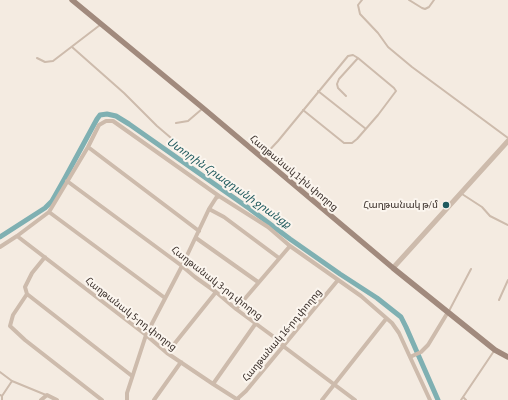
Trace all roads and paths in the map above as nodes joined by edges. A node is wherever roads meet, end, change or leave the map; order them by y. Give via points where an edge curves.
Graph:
1 (73, 0) edge
2 (362, 0) edge
3 (409, 0) edge
4 (434, 0) edge
5 (101, 25) junction
6 (72, 47) junction
7 (37, 58) dead end
8 (358, 58) junction
9 (318, 91) junction
10 (346, 96) dead end
11 (203, 108) junction
12 (303, 110) junction
13 (176, 123) dead end
14 (366, 129) junction
15 (508, 138) edge
16 (508, 141) edge
17 (88, 147) junction
18 (262, 158) junction
19 (67, 181) junction
20 (236, 193) dead end
21 (461, 194) junction
22 (220, 196) junction
23 (209, 209) junction
24 (49, 212) junction
25 (508, 225) edge
26 (198, 231) junction
27 (17, 236) junction
28 (196, 238) junction
29 (290, 246) junction
30 (0, 247) edge
31 (45, 257) junction
32 (279, 258) junction
33 (182, 266) junction
34 (393, 268) junction
35 (471, 269) dead end
36 (338, 280) junction
37 (508, 280) edge
38 (258, 282) junction
39 (216, 292) junction
40 (27, 294) junction
41 (165, 298) junction
42 (499, 300) dead end
43 (236, 309) junction
44 (448, 312) junction
45 (386, 319) junction
46 (256, 323) junction
47 (146, 334) junction
48 (283, 346) junction
49 (495, 350) junction
50 (167, 353) junction
51 (508, 357) edge
52 (410, 358) junction
53 (181, 362) junction
54 (0, 372) edge
55 (132, 376) junction
56 (12, 381) junction
57 (213, 384) junction
58 (334, 384) junction
59 (47, 395) junction
60 (1, 396) edge
61 (463, 397) junction
62 (2, 400) edge
63 (41, 400) edge
64 (57, 400) edge
65 (102, 400) edge
66 (127, 400) edge
67 (154, 400) edge
68 (237, 400) edge
69 (322, 400) edge
70 (355, 400) edge
71 (430, 400) edge
72 (461, 400) edge
73 (466, 400) edge

1 - 5 main road, Հաղթանակ 1-ին փողոց
2 - 15 lane via 358,5 360,14 388,47
3 - 4 lane via 425,9
5 - 6 lane
5 - 11 main road, Հաղթանակ 1-ին փողոց
6 - 7 lane via 53,61 45,62
6 - 20 lane via 124,93 156,126
8 - 9 lane via 348,56
8 - 10 lane via 337,84
8 - 14 lane via 396,91
9 - 12 lane
9 - 14 lane
11 - 13 lane via 188,121
11 - 18 main road, Հաղթանակ 1-ին փողոց
12 - 14 lane via 344,143 357,140
12 - 18 lane
16 - 21 street
17 - 19 street
17 - 22 street via 99,125 113,121
17 - 26 street
18 - 34 main road, Հաղթանակ 1-ին փողոց
19 - 24 street
19 - 33 street, Հաղթանակ 3-րդ փողոց
21 - 25 lane via 482,207 490,216
21 - 34 street
22 - 23 street
22 - 29 street via 268,227
23 - 26 street
23 - 32 street via 224,217
24 - 27 street
24 - 41 street
26 - 28 street
27 - 30 street
27 - 31 street, Հաղթանակ 5-րդ փողոց
28 - 33 street
28 - 38 street
29 - 32 street
29 - 36 street
31 - 40 street via 25,287
31 - 47 street, Հաղթանակ 5-րդ փողոց
32 - 38 street
33 - 39 street, Հաղթանակ 3-րդ փողոց
33 - 41 street
34 - 44 main road, Հաղթանակ 1-ին փողոց
35 - 44 lane
36 - 45 street via 361,296
36 - 48 street, Հաղթանակ 16-րդ փողոց
37 - 42 lane
38 - 43 street
39 - 43 street, Հաղթանակ 3-րդ փողոց
39 - 50 street
40 - 55 street
40 - 65 street via 13,315 10,326
41 - 47 street
43 - 46 street, Հաղթանակ 3-րդ փողոց
44 - 49 main road, Հաղթանակ 1-ին փողոց
44 - 52 street via 428,346
45 - 52 street via 399,333
45 - 58 street
46 - 48 street, Հաղթանակ 3-րդ փողոց
46 - 57 street
47 - 50 street, Հաղթանակ 5-րդ փողոց
47 - 55 street
48 - 58 street, Հաղթանակ 3-րդ փողոց
48 - 68 street, Հաղթանակ 16-րդ փողոց
49 - 51 main road, Հաղթանակ 1-ին փողոց
49 - 61 lane
50 - 53 street, Հաղթանակ 5-րդ փողոց
52 - 71 street
53 - 57 street, Հաղթանակ 5-րդ փողոց
53 - 67 street
54 - 56 lane
55 - 66 street
56 - 59 lane
56 - 60 lane
57 - 68 street, Հաղթանակ 5-րդ փողոց
58 - 69 street
58 - 70 street, Հաղթանակ 3-րդ փողոց
59 - 63 street
59 - 64 street
60 - 62 lane
61 - 72 lane
61 - 73 lane

